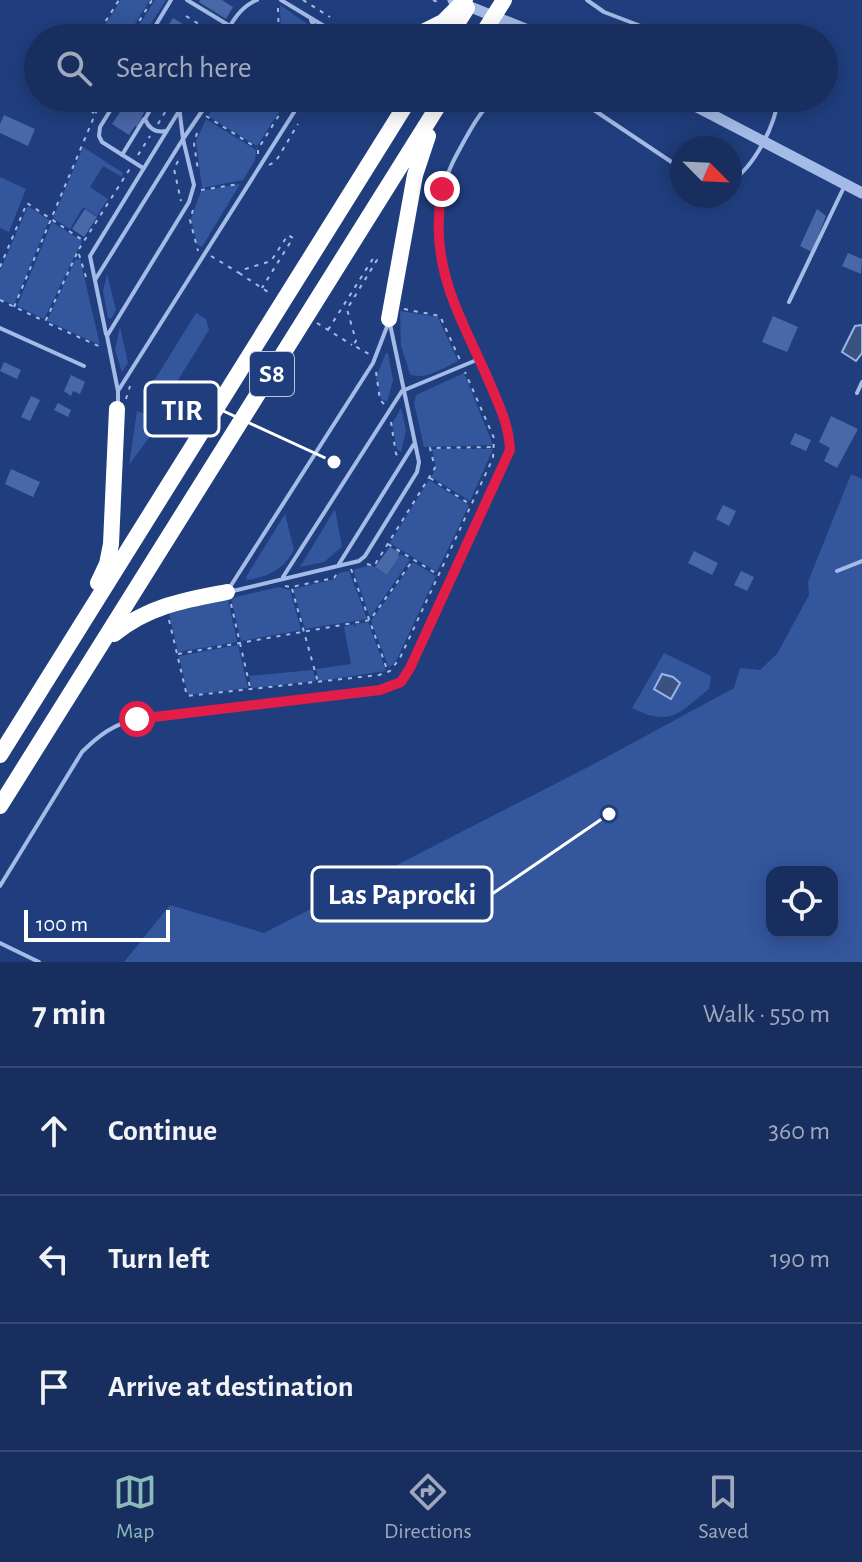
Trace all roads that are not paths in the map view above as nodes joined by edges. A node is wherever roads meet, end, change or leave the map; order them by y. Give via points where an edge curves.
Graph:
1 (171, 0) edge
2 (187, 0) edge
3 (257, 0) edge
4 (281, 0) edge
5 (453, 0) edge
6 (465, 0) edge
7 (472, 0) edge
8 (504, 0) edge
9 (587, 0) edge
10 (310, 18) junction
11 (156, 24) edge
12 (227, 24) edge
13 (232, 24) edge
14 (313, 24) edge
15 (320, 24) edge
16 (439, 24) edge
17 (457, 24) edge
18 (489, 24) edge
19 (513, 24) edge
20 (635, 24) edge
21 (110, 112) edge
22 (149, 112) edge
23 (178, 112) edge
24 (179, 112) edge
25 (201, 112) edge
26 (294, 112) edge
27 (401, 112) edge
28 (434, 112) edge
29 (437, 112) edge
30 (482, 112) edge
31 (597, 112) edge
32 (706, 112) edge
33 (777, 112) edge
34 (145, 119) junction
35 (166, 131) junction
36 (183, 139) junction
37 (762, 142) junction
38 (122, 155) junction
39 (670, 161) edge
40 (143, 168) junction
41 (742, 175) edge
42 (845, 185) junction
43 (862, 193) edge
44 (94, 282) junction
45 (789, 302) dead end
46 (396, 311) junction
47 (0, 328) edge
48 (107, 336) junction
49 (479, 359) junction
50 (84, 366) dead end
51 (862, 382) edge
52 (118, 391) junction
53 (402, 391) junction
54 (857, 393) dead end
55 (117, 409) joint
56 (414, 443) junction
57 (862, 561) edge
58 (339, 564) junction
59 (837, 571) dead end
60 (283, 577) junction
61 (228, 594) junction
62 (75, 636) junction
63 (104, 642) junction
64 (0, 755) edge
65 (0, 806) edge
66 (0, 886) edge
67 (0, 943) edge
68 (39, 962) edge

1 - 11 lane
2 - 12 lane
3 - 13 lane
4 - 10 lane
5 - 19 street
6 - 16 highway
7 - 17 highway
8 - 18 highway
9 - 20 lane
10 - 14 lane
10 - 15 lane
21 - 38 lane via 98,133
22 - 34 lane
23 - 35 lane
24 - 36 lane
25 - 36 lane
26 - 52 lane
27 - 62 highway, S8
28 - 63 highway, S8
29 - 46 highway via 415,175
30 - 49 lane via 450,167 438,211 443,273
31 - 39 lane
32 - 37 street
33 - 37 lane
34 - 35 lane via 154,130
34 - 38 lane
35 - 40 lane
36 - 44 lane
36 - 48 lane via 193,193
37 - 41 lane
37 - 42 street
38 - 40 lane
40 - 44 lane via 90,256
42 - 43 street
42 - 45 lane
44 - 48 lane
46 - 53 lane
46 - 61 lane via 373,363
47 - 50 lane
48 - 52 lane
49 - 53 lane
49 - 66 lane via 507,423 510,450 401,682 380,690 114,726 82,752
51 - 54 lane
52 - 55 lane
53 - 56 lane
53 - 60 lane
55 - 62 highway via 111,544
56 - 58 lane
56 - 58 lane via 417,472 365,556
57 - 59 lane
58 - 60 lane
60 - 61 lane
61 - 63 highway via 158,607 132,619
62 - 64 highway, S8
63 - 65 highway, S8
67 - 68 lane

